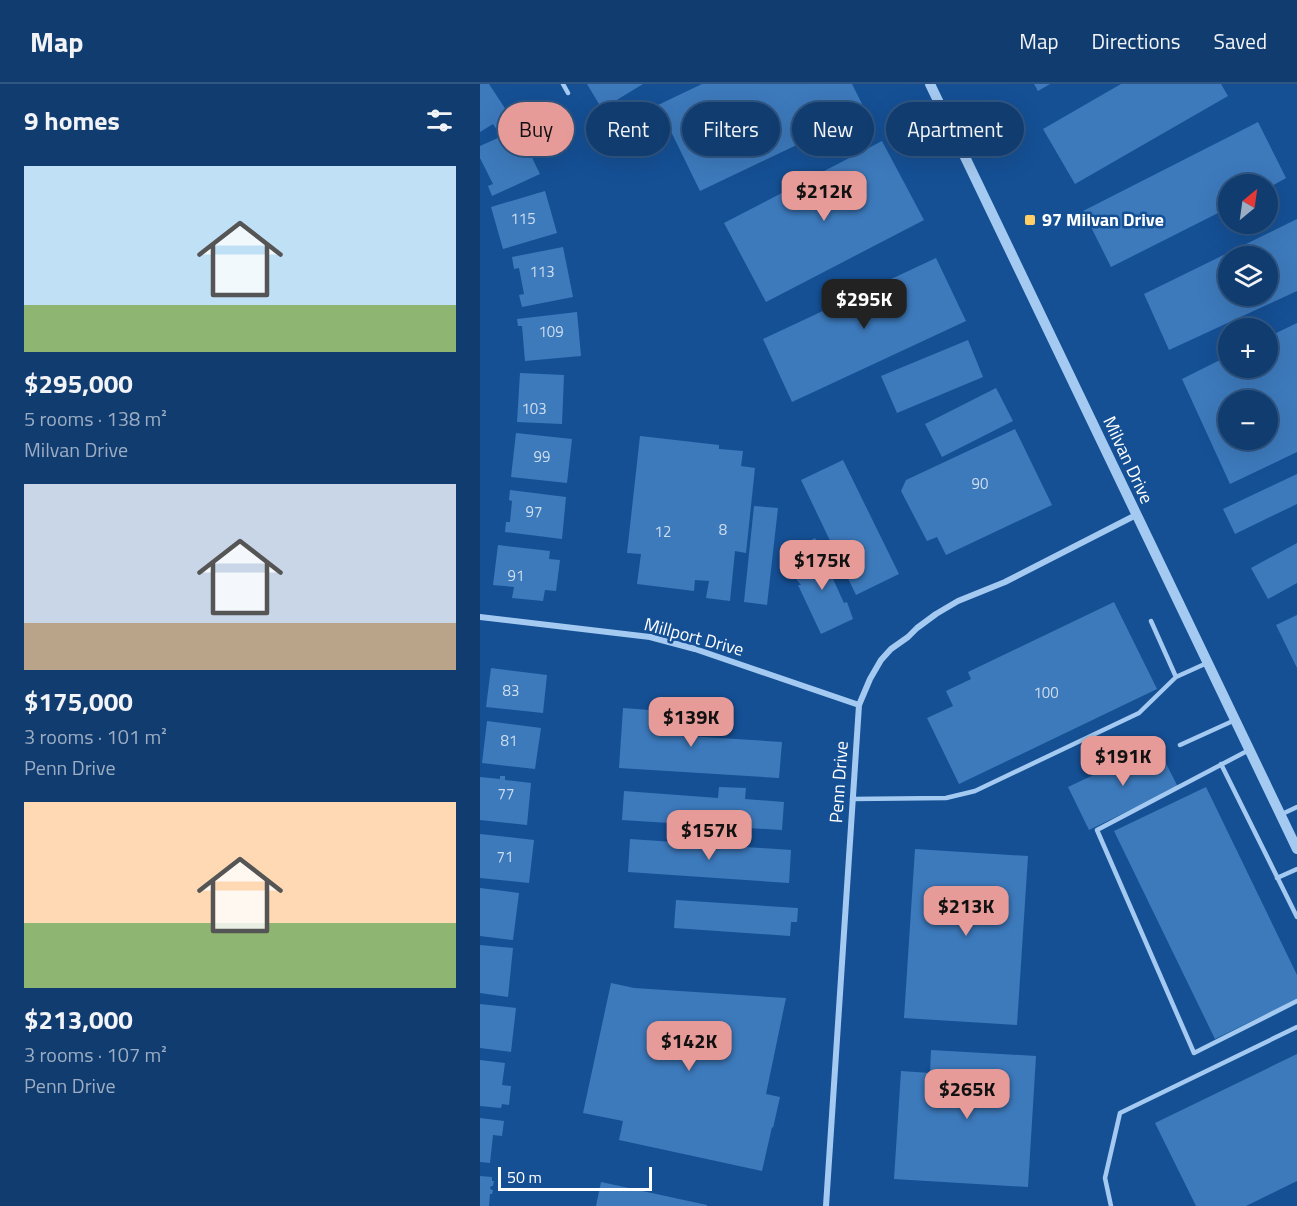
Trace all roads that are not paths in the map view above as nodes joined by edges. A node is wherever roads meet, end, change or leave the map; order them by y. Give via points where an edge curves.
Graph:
1 (563, 84) edge
2 (930, 84) edge
3 (568, 93) dead end
4 (1136, 515) junction
5 (480, 617) edge
6 (1151, 621) dead end
7 (1207, 663) junction
8 (1176, 677) junction
9 (859, 705) junction
10 (1235, 720) junction
11 (1180, 745) dead end
12 (1249, 750) junction
13 (1221, 764) junction
14 (852, 799) junction
15 (1297, 807) edge
16 (1280, 815) junction
17 (1297, 849) edge
18 (1297, 869) edge
19 (1277, 878) junction
20 (1297, 917) edge
21 (1297, 1001) edge
22 (1297, 1027) edge
23 (826, 1206) edge
24 (1111, 1206) edge

1 - 3 lane
2 - 4 street, Milvan Drive
4 - 7 street, Milvan Drive
4 - 9 street, Penn Drive via 936,614 881,660
5 - 9 street, Millport Drive via 650,637
6 - 8 lane
7 - 8 lane
7 - 10 street, Milvan Drive
8 - 14 lane via 1139,713 975,791 946,798
9 - 14 street, Penn Drive
10 - 11 lane
10 - 12 street, Milvan Drive
12 - 13 lane
12 - 16 street, Milvan Drive
13 - 19 lane
13 - 21 lane via 1097,830 1194,1053
14 - 23 street, Penn Drive
15 - 16 lane
16 - 17 street, Milvan Drive
18 - 19 lane
19 - 20 lane
22 - 24 lane via 1120,1113 1105,1178

